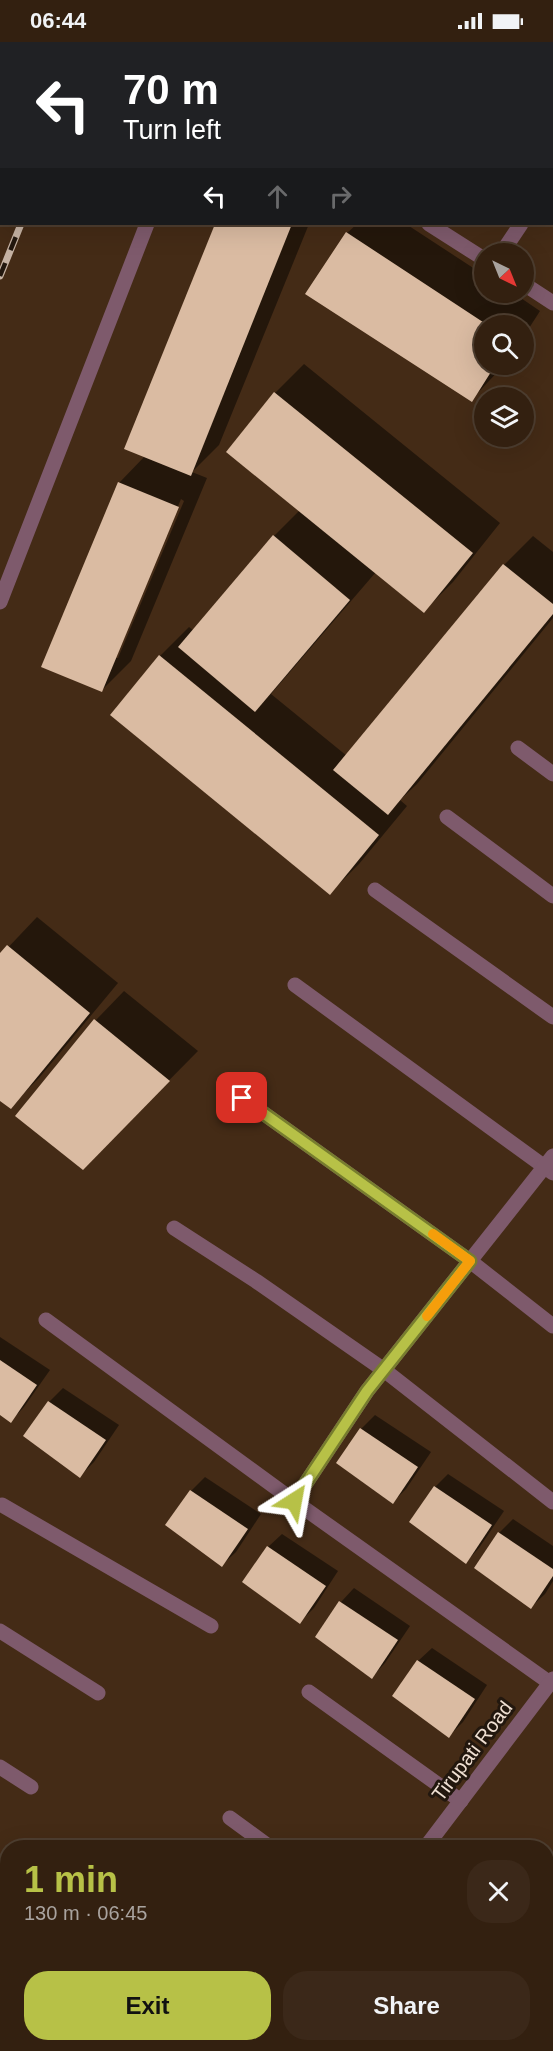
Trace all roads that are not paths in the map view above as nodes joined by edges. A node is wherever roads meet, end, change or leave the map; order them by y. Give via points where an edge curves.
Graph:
1 (147, 225) edge
2 (431, 225) edge
3 (521, 225) edge
4 (509, 243) edge
5 (474, 253) edge
6 (534, 291) edge
7 (553, 303) edge
8 (0, 602) edge
9 (518, 748) dead end
10 (553, 774) edge
11 (447, 816) dead end
12 (375, 890) dead end
13 (553, 896) edge
14 (295, 985) dead end
15 (553, 1017) edge
16 (242, 1098) dead end
17 (550, 1165) edge
18 (174, 1228) dead end
19 (470, 1261) junction
20 (46, 1320) dead end
21 (553, 1326) edge
22 (384, 1370) junction
23 (294, 1501) junction
24 (553, 1502) edge
25 (1, 1506) edge
26 (211, 1626) dead end
27 (0, 1631) edge
28 (552, 1681) edge
29 (309, 1692) dead end
30 (98, 1693) dead end
31 (0, 1767) edge
32 (31, 1787) dead end
33 (461, 1801) junction
34 (230, 1818) dead end
35 (260, 1840) edge
36 (431, 1840) edge

1 - 8 street
2 - 5 street
3 - 4 street
6 - 7 street
9 - 10 street
11 - 13 street
12 - 15 street
14 - 17 street
16 - 19 street
17 - 19 street
18 - 22 street
19 - 21 street
19 - 22 street
20 - 23 street
22 - 23 street
22 - 24 street
23 - 28 street
25 - 26 street
27 - 30 street
28 - 33 street, Tirupati Road
29 - 33 street
31 - 32 street
33 - 36 street, Tirupati Road
34 - 35 street

